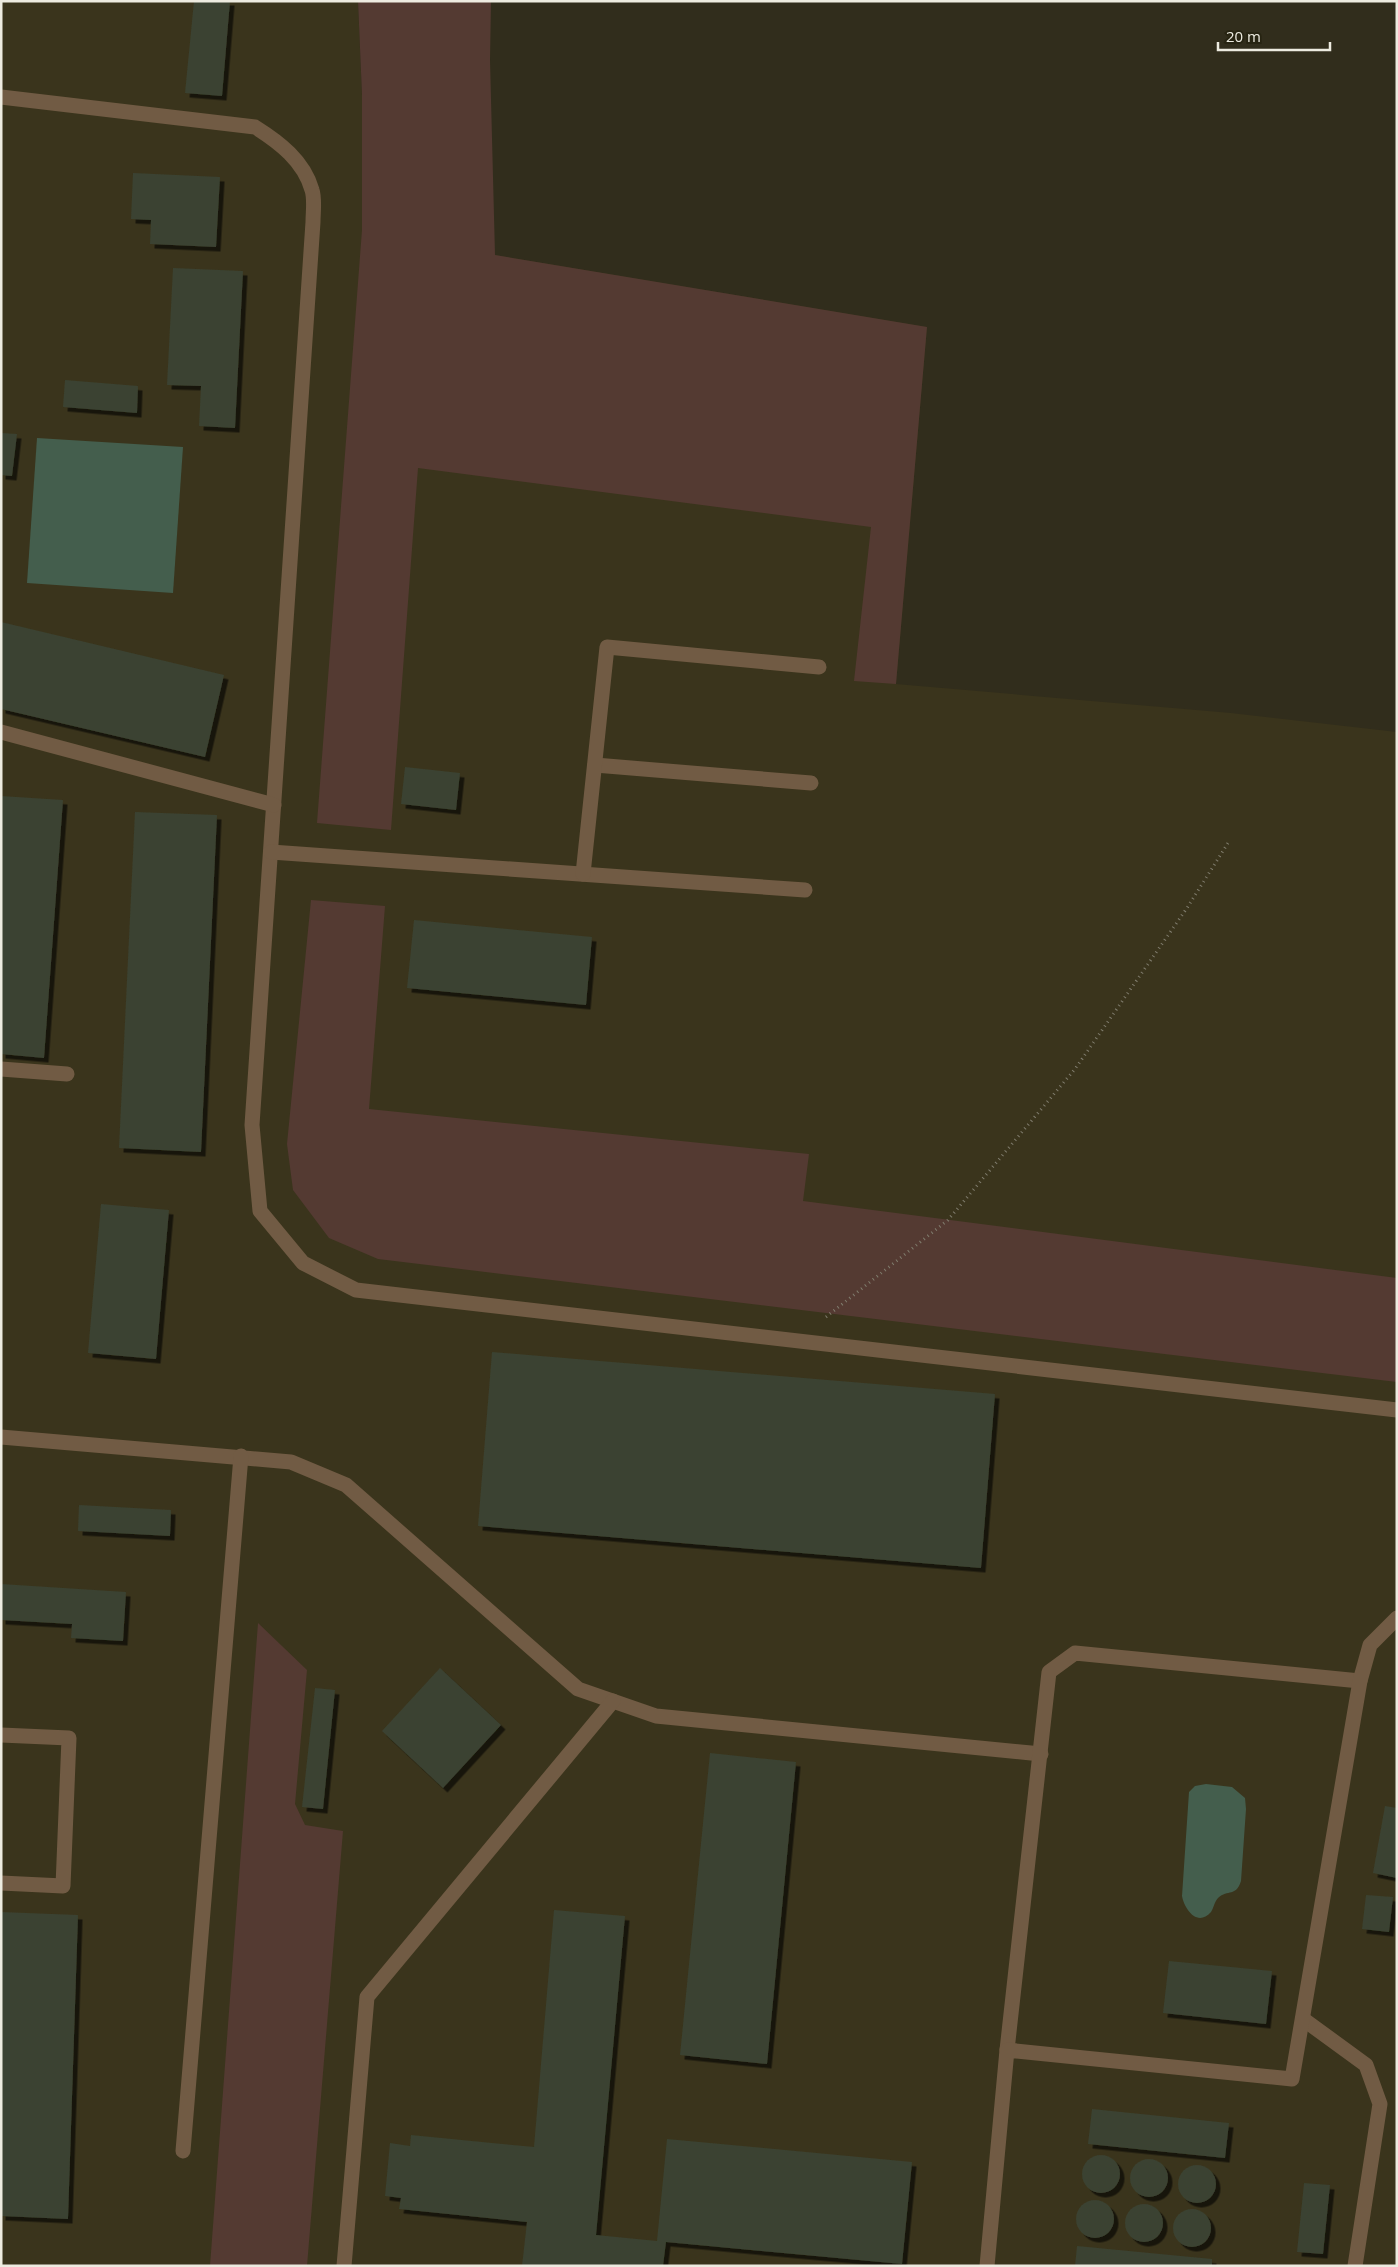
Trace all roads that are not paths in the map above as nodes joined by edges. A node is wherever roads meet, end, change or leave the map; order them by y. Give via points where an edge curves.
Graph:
1 (1, 97) edge
2 (819, 666) dead end
3 (1, 732) edge
4 (595, 765) junction
5 (811, 783) dead end
6 (274, 805) junction
7 (271, 852) junction
8 (583, 874) junction
9 (805, 890) dead end
10 (1, 1069) edge
11 (67, 1074) dead end
12 (1397, 1410) edge
13 (1, 1437) edge
14 (241, 1456) junction
15 (1397, 1618) edge
16 (1360, 1681) junction
17 (613, 1701) junction
18 (1, 1735) edge
19 (1041, 1754) junction
20 (1, 1883) edge
21 (1303, 2019) junction
22 (1007, 2050) junction
23 (183, 2151) dead end
24 (344, 2266) edge
25 (987, 2266) edge
26 (1355, 2266) edge

1 - 6 lane via 255,127 278,141 297,161 312,190 313,222
2 - 4 lane via 607,647
3 - 6 lane
4 - 5 lane
4 - 8 lane
6 - 7 lane
7 - 8 lane
7 - 12 lane via 252,1125 260,1211 303,1263 356,1290
8 - 9 lane
10 - 11 lane
13 - 14 lane
14 - 17 lane via 291,1462 346,1485 578,1689
14 - 23 lane
15 - 16 lane via 1370,1645
16 - 19 lane via 1075,1653 1050,1672
16 - 21 lane
17 - 19 lane via 656,1716
17 - 24 lane via 367,1997
18 - 20 lane via 69,1738 63,1886
19 - 22 lane
21 - 22 lane via 1292,2080
21 - 26 lane via 1366,2065 1380,2104
22 - 25 lane

